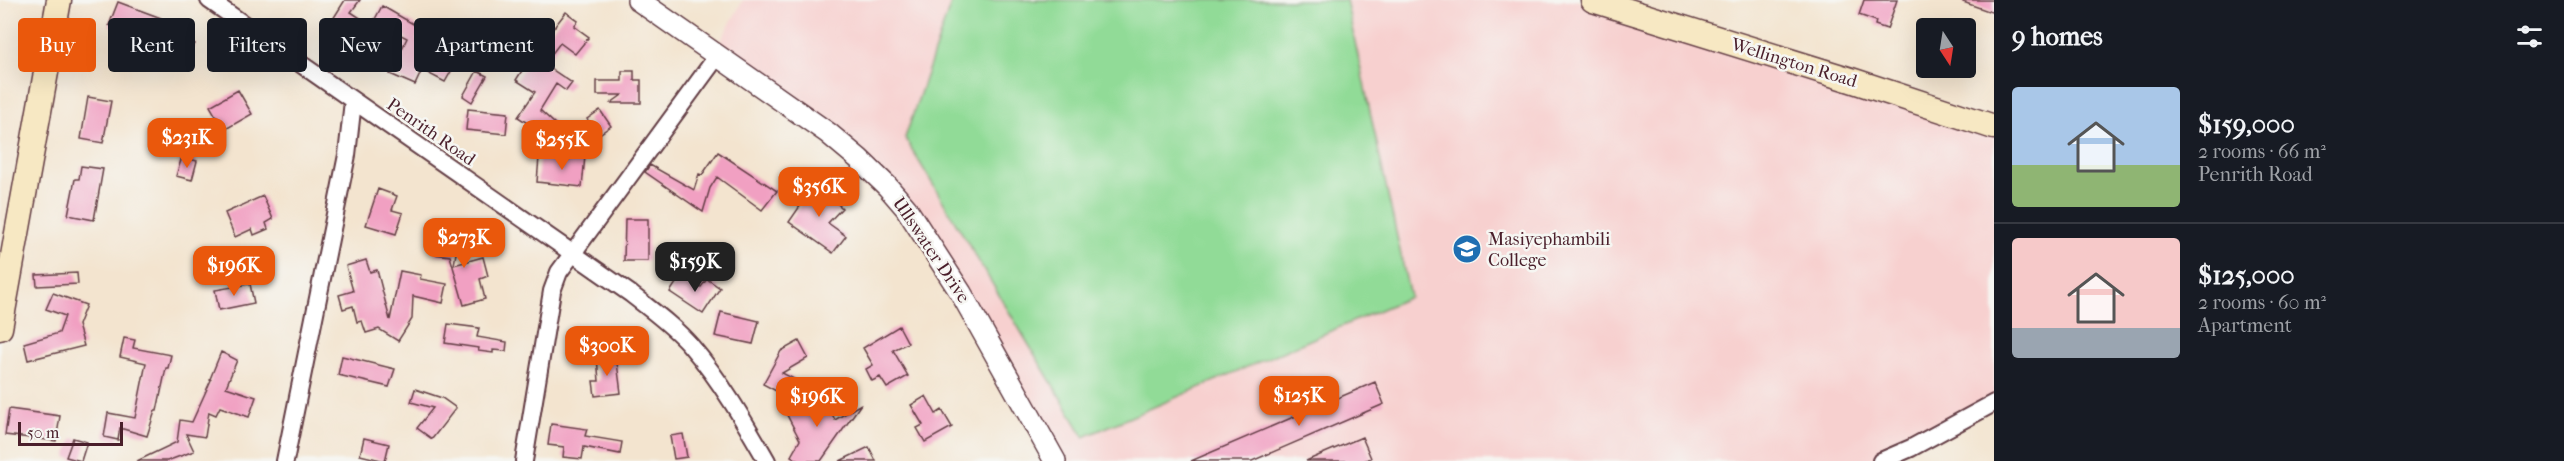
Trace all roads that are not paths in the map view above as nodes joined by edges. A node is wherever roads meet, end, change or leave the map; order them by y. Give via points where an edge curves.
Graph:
1 (58, 0) edge
2 (209, 0) edge
3 (638, 0) edge
4 (1593, 0) edge
5 (1645, 8) edge
6 (718, 55) junction
7 (353, 101) junction
8 (1994, 128) edge
9 (571, 253) junction
10 (0, 328) edge
11 (1994, 403) edge
12 (1914, 455) edge
13 (285, 461) edge
14 (524, 461) edge
15 (767, 461) edge
16 (1055, 461) edge
17 (1881, 461) edge

1 - 10 main road
2 - 7 street, Penrith Road
3 - 6 street, Ullswater Drive
4 - 5 main road, Wellington Road
5 - 8 main road, Wellington Road
6 - 9 street
6 - 16 street, Ullswater Drive via 860,159 906,208 961,293
7 - 9 street, Penrith Road
7 - 13 street via 347,155
9 - 14 street via 552,291
9 - 15 street, Penrith Road via 631,294 690,345 728,395
11 - 12 street
12 - 17 street

